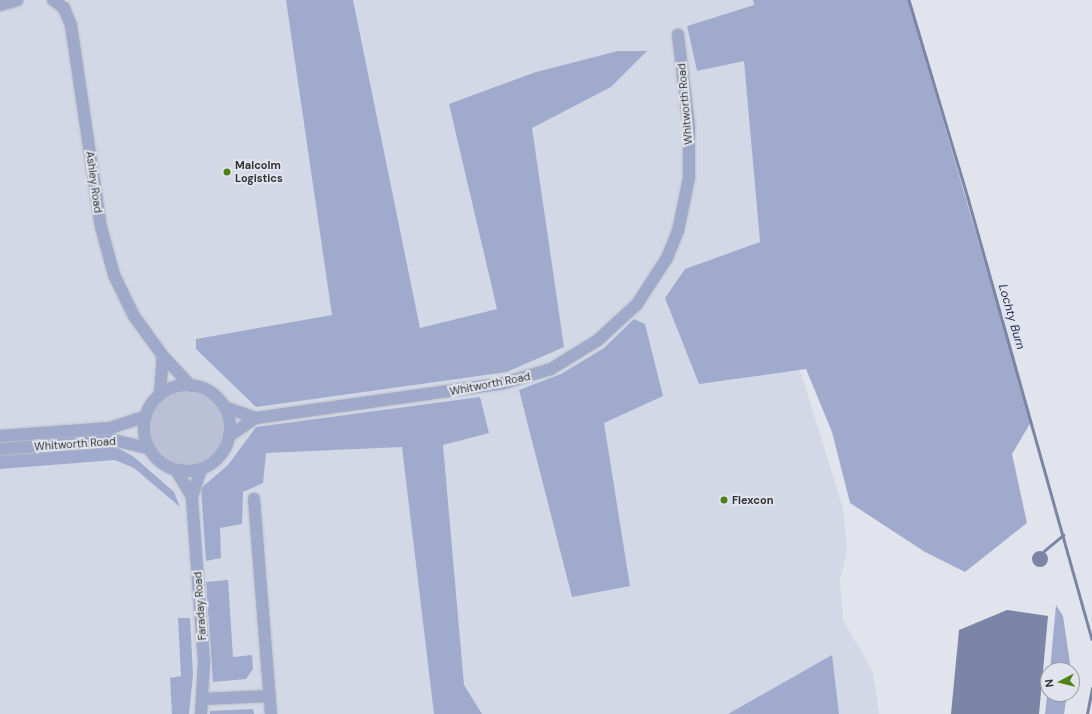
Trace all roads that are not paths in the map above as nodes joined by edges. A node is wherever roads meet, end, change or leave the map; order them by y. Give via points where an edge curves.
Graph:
1 (17, 0) edge
2 (53, 0) edge
3 (0, 5) edge
4 (678, 35) dead end
5 (163, 356) junction
6 (191, 386) junction
7 (160, 395) junction
8 (227, 408) junction
9 (146, 416) junction
10 (256, 418) junction
11 (0, 436) edge
12 (229, 436) junction
13 (148, 448) junction
14 (0, 449) edge
15 (176, 470) junction
16 (201, 470) junction
17 (192, 497) junction
18 (254, 499) dead end
19 (270, 696) junction
20 (203, 699) junction
21 (201, 714) edge
22 (271, 714) edge

1 - 3 street
2 - 5 street, Ashley Road via 64,8 71,25 97,206 107,253 114,275 134,316
4 - 10 street, Whitworth Road via 689,126 689,178 678,230 667,258 637,304 620,322 551,369 530,377 441,393
5 - 6 street, Ashley Road
5 - 7 street
6 - 7 street via 180,385
6 - 8 street via 209,388 219,396
7 - 9 street
8 - 10 street, Whitworth Road
8 - 12 street via 231,421
9 - 11 street, Whitworth Road via 110,428
9 - 13 street via 145,438
10 - 12 street, Whitworth Road
12 - 16 street via 224,451 214,462
13 - 14 street, Whitworth Road via 113,440
13 - 15 street via 165,466
15 - 16 street
15 - 17 street, Faraday Road
16 - 17 street, Faraday Road
17 - 20 street, Faraday Road via 204,655
18 - 19 street
19 - 20 street
19 - 22 street
20 - 21 street, Faraday Road

